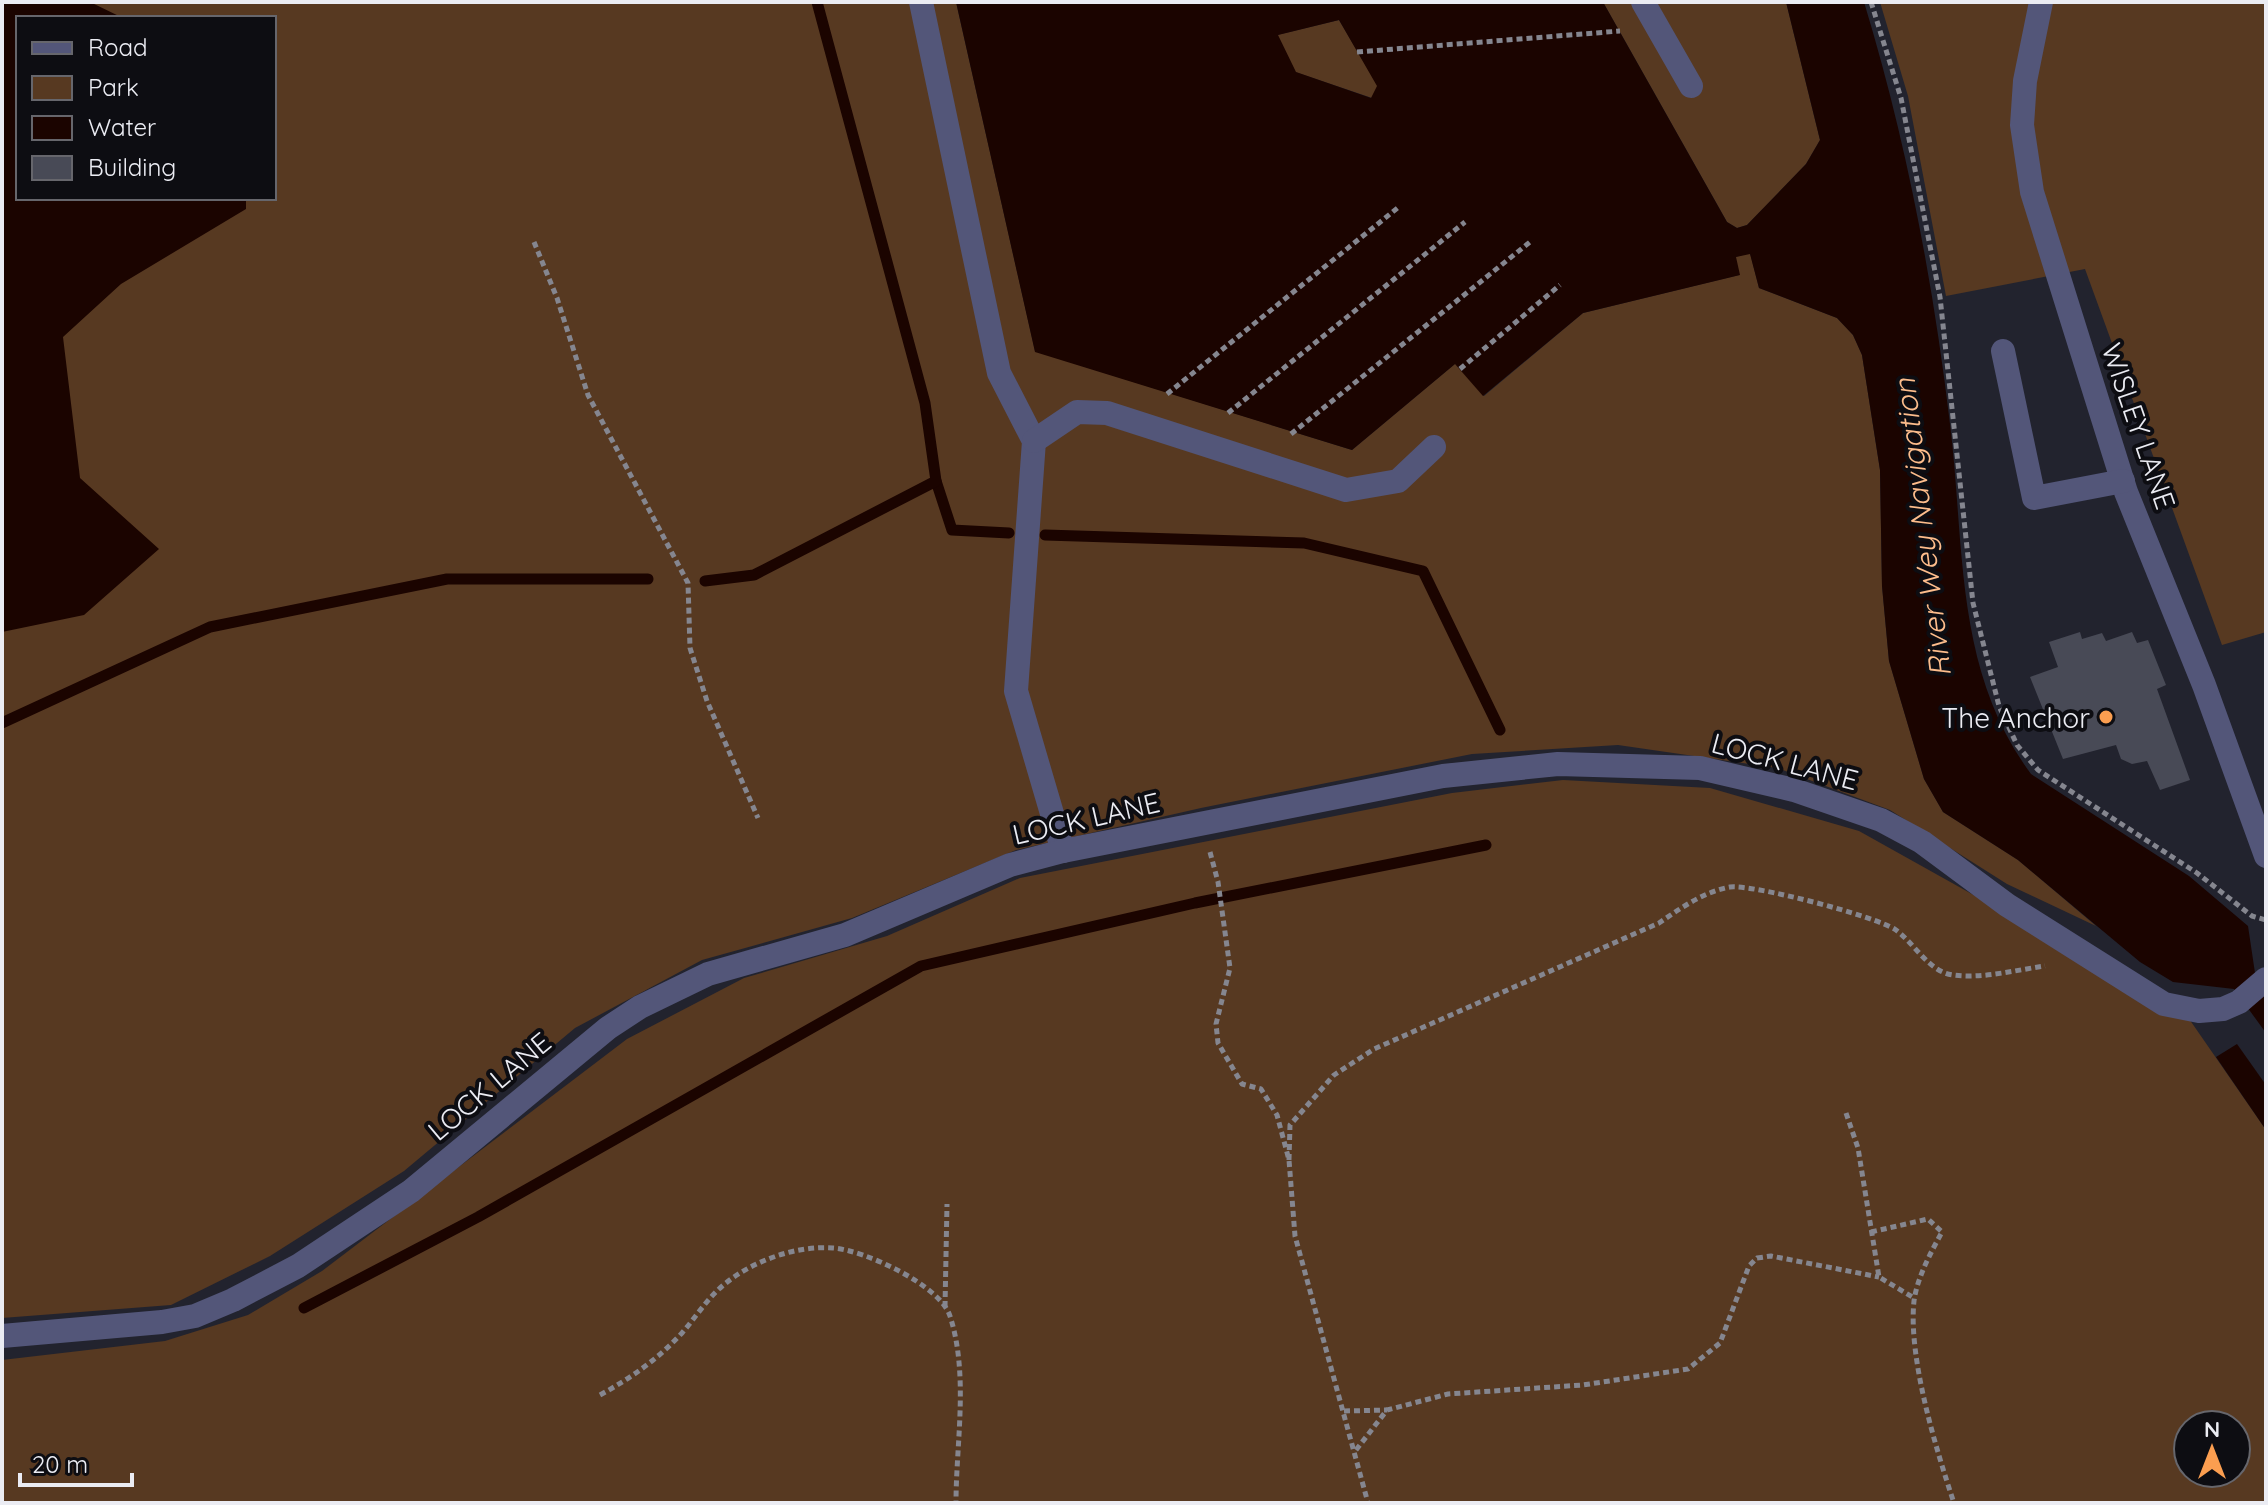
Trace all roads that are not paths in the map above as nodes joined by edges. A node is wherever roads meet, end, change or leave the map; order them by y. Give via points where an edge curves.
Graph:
1 (921, 2) edge
2 (1643, 2) edge
3 (2041, 2) edge
4 (1691, 86) dead end
5 (2003, 351) dead end
6 (1034, 441) junction
7 (1434, 447) dead end
8 (2123, 481) junction
9 (1063, 851) junction
10 (2266, 856) edge
11 (2266, 979) edge
12 (2, 1336) edge

1 - 6 street via 999,373
2 - 4 street
3 - 8 street, WISLEY LANE via 2023,103 2032,192
5 - 8 street via 2034,498
6 - 7 street via 1077,412 1107,413 1346,490 1398,481
6 - 9 street via 1016,691
8 - 10 street, WISLEY LANE
9 - 11 street, LOCK LANE via 1443,776 1558,764 1700,768 1841,803 1881,820 2164,1004 2199,1011 2223,1009
9 - 12 street, LOCK LANE via 1010,865 845,935 708,974 640,1007 572,1055 411,1191 298,1266 233,1300 195,1316 162,1322

